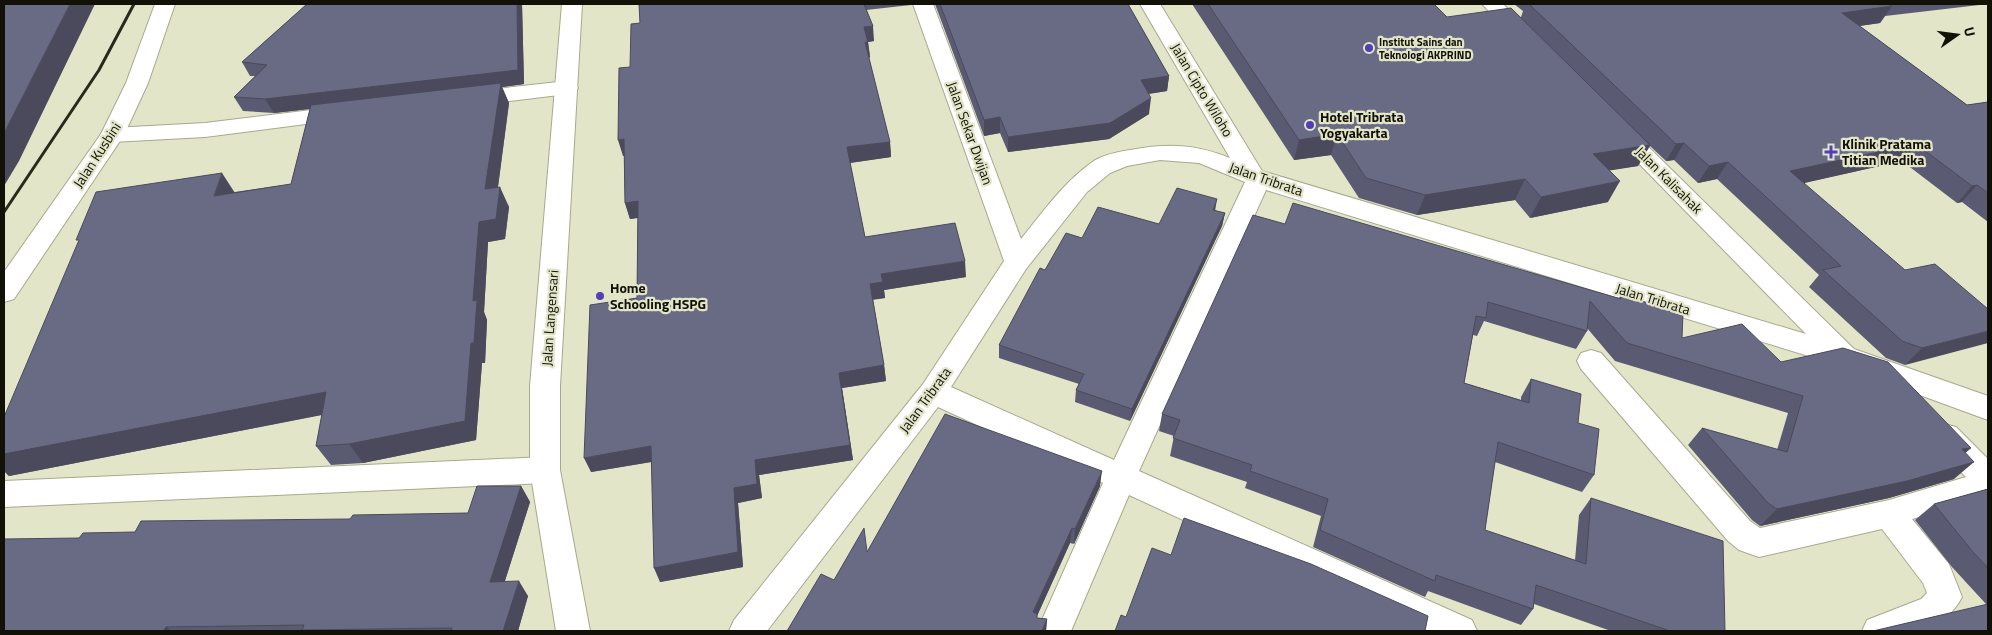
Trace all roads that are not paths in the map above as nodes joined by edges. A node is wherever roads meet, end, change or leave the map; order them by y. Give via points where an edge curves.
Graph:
1 (165, 4) edge
2 (572, 4) edge
3 (923, 4) edge
4 (1150, 4) edge
5 (1492, 4) edge
6 (1537, 49) edge
7 (567, 88) junction
8 (443, 102) edge
9 (364, 111) edge
10 (1600, 112) edge
11 (112, 135) junction
12 (1256, 178) junction
13 (1017, 262) junction
14 (4, 292) edge
15 (1846, 357) junction
16 (1591, 361) dead end
17 (1879, 369) junction
18 (934, 392) junction
19 (1988, 408) edge
20 (545, 470) junction
21 (1121, 477) junction
22 (1988, 479) edge
23 (1988, 485) edge
24 (4, 494) edge
25 (1889, 514) junction
26 (1452, 630) edge
27 (573, 631) edge
28 (746, 631) edge
29 (1054, 631) edge
30 (1879, 631) edge

1 - 11 street, Jalan Kusbini via 137,83
2 - 7 street, Jalan Langensari
3 - 13 street, Jalan Sekar Dwijan
4 - 12 street, Jalan Cipto Wiloho
5 - 6 street
7 - 8 street
7 - 20 street, Jalan Langensari via 545,386
9 - 11 street via 205,130
10 - 15 street, Jalan Kalisahak
11 - 14 street, Jalan Kusbini
12 - 13 street, Jalan Tribrata via 1203,156 1160,152 1122,159 1101,167 1078,186
12 - 15 street, Jalan Tribrata
12 - 21 street
13 - 18 street, Jalan Tribrata
15 - 17 street, Jalan Tribrata
16 - 25 street via 1750,540 1759,543
17 - 19 street, Jalan Tribrata
17 - 22 street
18 - 21 street
18 - 28 street, Jalan Tribrata
20 - 24 street
20 - 27 street, Jalan Langensari
21 - 26 street
21 - 29 street
23 - 25 street
25 - 30 street via 1938,575 1945,597 1933,610

